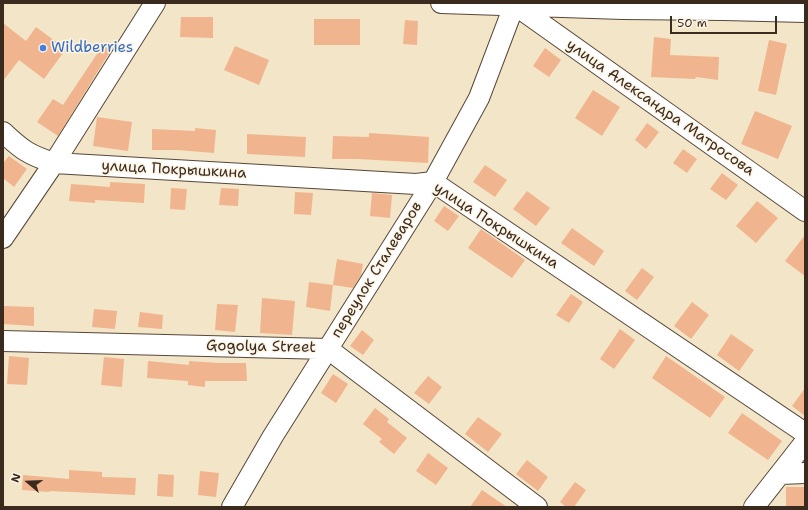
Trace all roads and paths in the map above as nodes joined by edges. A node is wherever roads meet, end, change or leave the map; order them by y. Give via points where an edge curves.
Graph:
1 (155, 3) edge
2 (441, 3) edge
3 (515, 4) edge
4 (723, 6) edge
5 (805, 12) edge
6 (3, 132) edge
7 (54, 163) junction
8 (433, 182) junction
9 (805, 211) edge
10 (3, 238) edge
11 (3, 340) edge
12 (328, 349) junction
13 (805, 433) edge
14 (805, 442) edge
15 (780, 474) junction
16 (805, 474) edge
17 (232, 507) edge
18 (537, 507) edge
19 (754, 507) edge

1 - 7 street
2 - 3 street
3 - 4 street via 623,9
3 - 8 street, переулок Сталеваров via 479,98
3 - 9 street, улица Александра Матросова
4 - 5 street
6 - 7 street, улица Покрышкина via 20,148
7 - 8 street, улица Покрышкина via 416,184
7 - 10 street
8 - 12 street, переулок Сталеваров
8 - 13 street, улица Покрышкина
11 - 12 street, Gogolya Street
12 - 17 street, переулок Сталеваров
12 - 18 street, Gogolya Street
14 - 15 street
15 - 16 street
15 - 19 street

